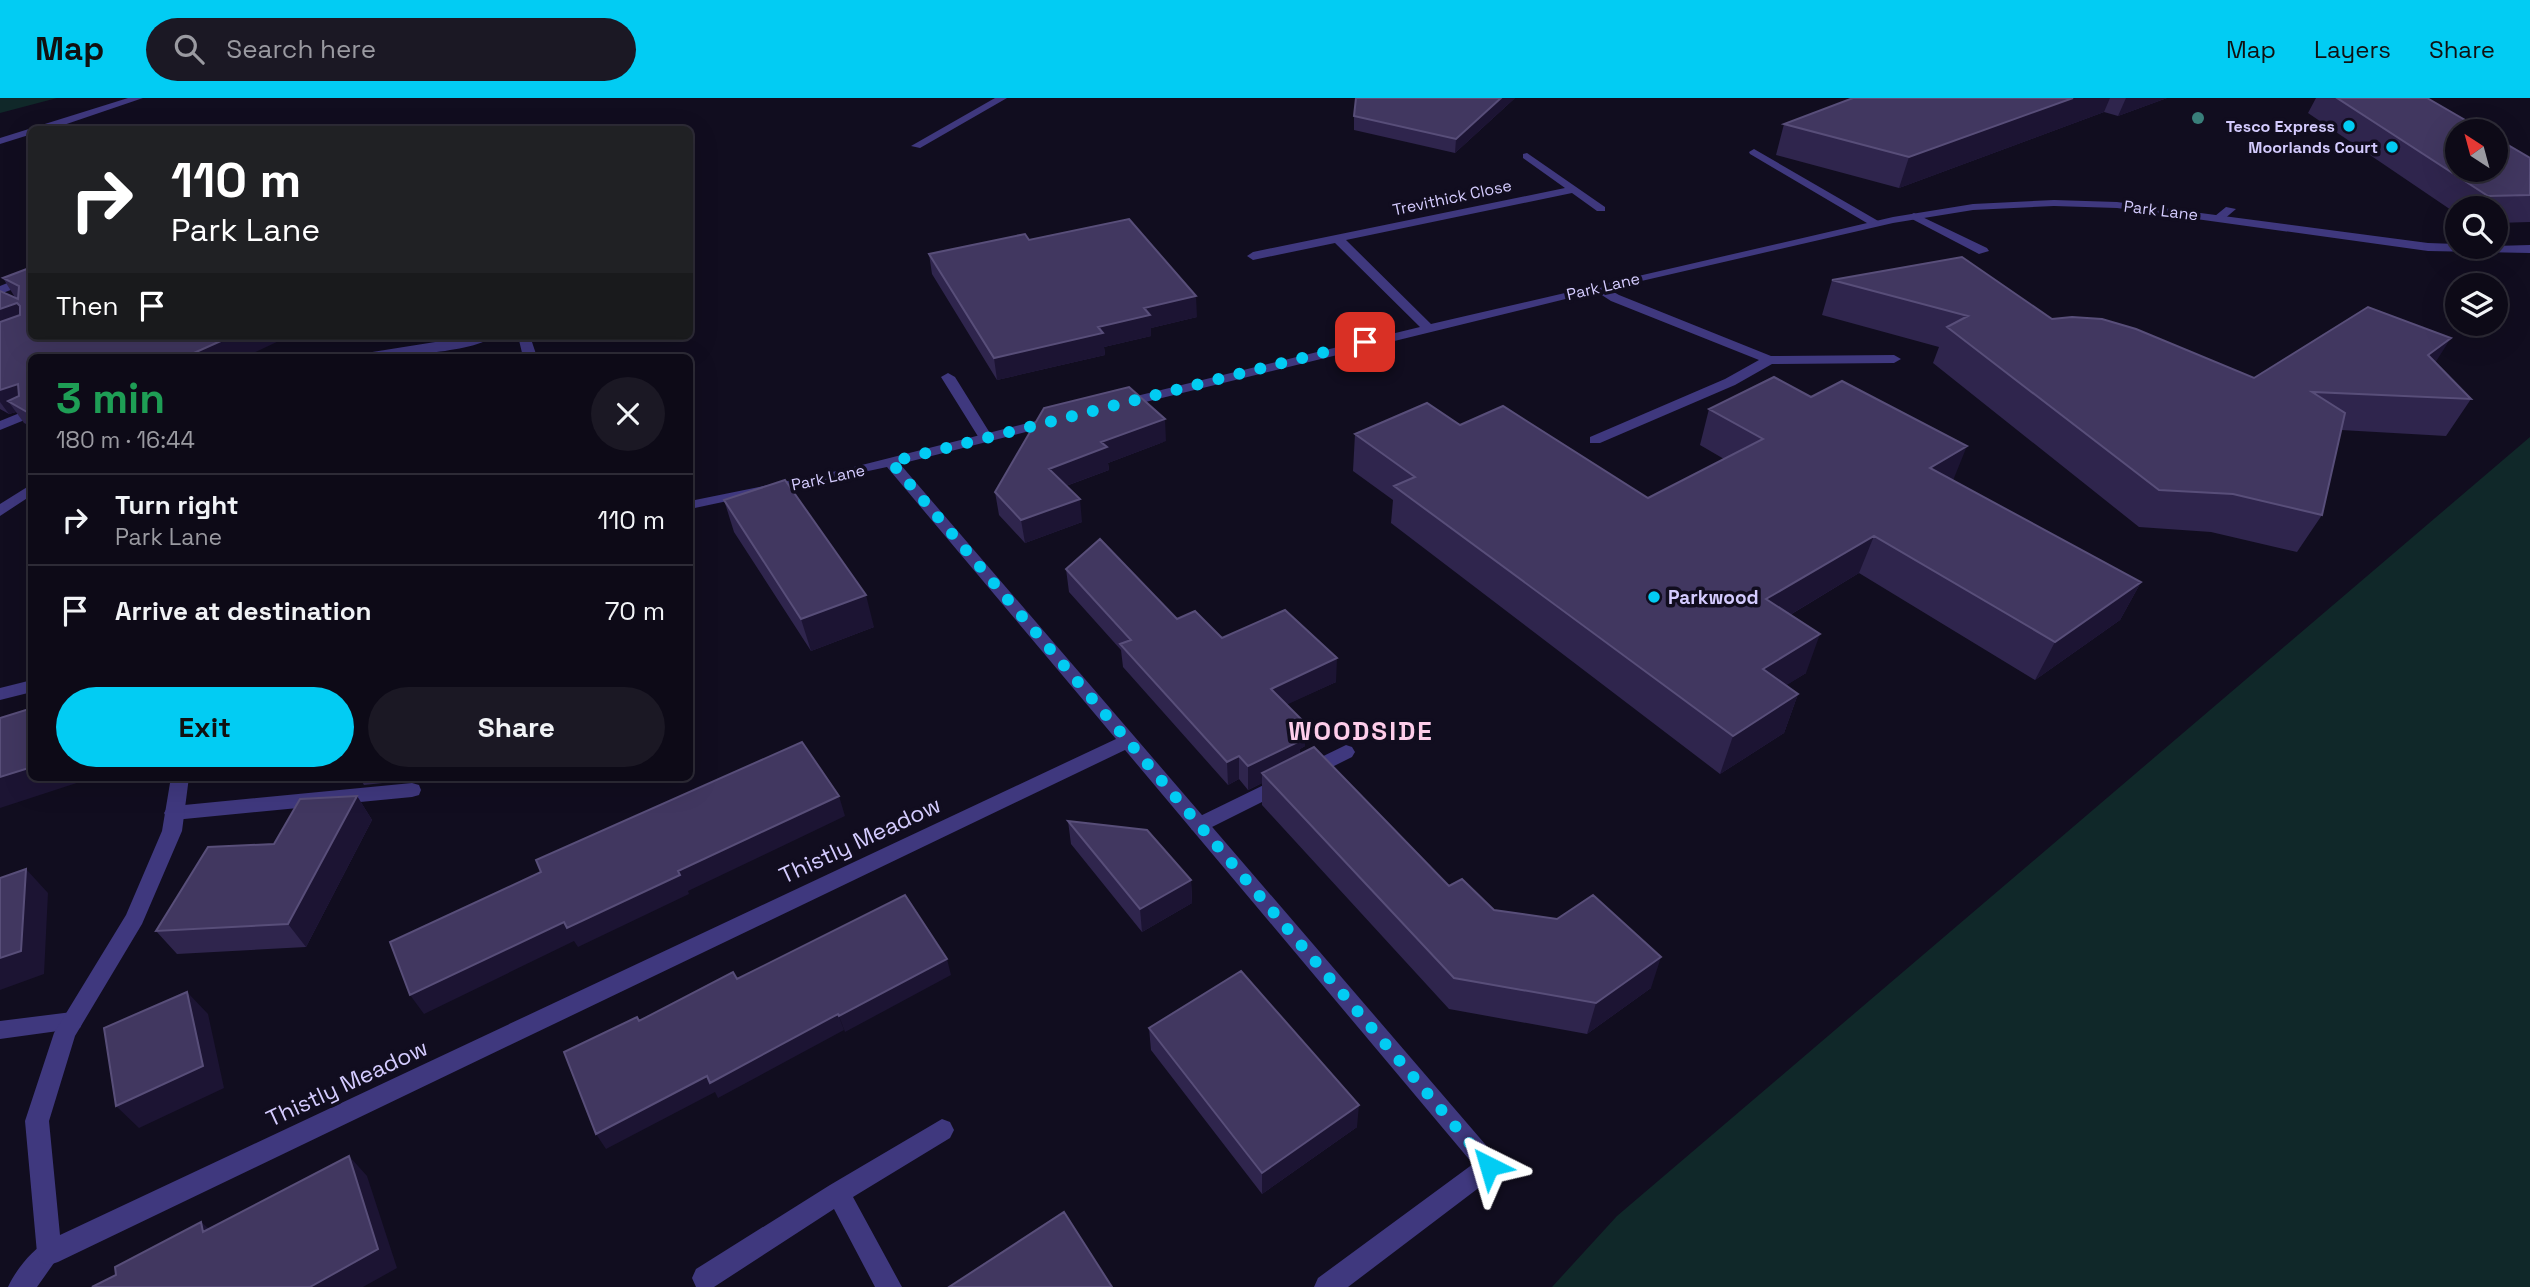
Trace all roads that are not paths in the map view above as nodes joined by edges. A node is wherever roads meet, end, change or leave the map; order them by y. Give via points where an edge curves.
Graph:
1 (138, 98) edge
2 (1002, 98) edge
3 (50, 126) edge
4 (28, 132) edge
5 (0, 141) edge
6 (916, 146) dead end
7 (1754, 152) dead end
8 (1527, 156) dead end
9 (1573, 190) junction
10 (2230, 208) dead end
11 (1601, 209) dead end
12 (1914, 216) junction
13 (2219, 218) junction
14 (1876, 224) junction
15 (1338, 239) junction
16 (2530, 249) edge
17 (1983, 251) dead end
18 (1253, 256) dead end
19 (28, 279) edge
20 (1598, 287) junction
21 (0, 290) edge
22 (1427, 327) junction
23 (472, 340) edge
24 (387, 354) edge
25 (1894, 359) dead end
26 (1769, 360) junction
27 (948, 377) dead end
28 (1102, 408) edge
29 (28, 414) edge
30 (1076, 415) edge
31 (0, 426) edge
32 (986, 438) junction
33 (1595, 440) dead end
34 (891, 462) junction
35 (28, 491) edge
36 (693, 504) edge
37 (0, 511) edge
38 (28, 687) edge
39 (0, 694) edge
40 (1128, 741) junction
41 (1346, 752) dead end
42 (179, 781) edge
43 (412, 790) dead end
44 (174, 813) junction
45 (1199, 825) junction
46 (72, 1021) junction
47 (0, 1030) edge
48 (942, 1130) dead end
49 (838, 1193) junction
50 (49, 1254) junction
51 (705, 1278) dead end
52 (21, 1287) edge
53 (889, 1287) edge
54 (1327, 1287) edge

1 - 3 street
2 - 6 street
4 - 5 street
7 - 14 street
8 - 9 street, Trevithick Close
9 - 11 street, Trevithick Close
9 - 15 street, Trevithick Close
10 - 13 street
12 - 13 street, Park Lane via 1972,207 2054,203 2117,205
12 - 14 street, Park Lane
12 - 17 street
13 - 16 street, Park Lane via 2428,247
14 - 20 street, Park Lane
15 - 18 street, Trevithick Close
15 - 22 street
19 - 21 street
20 - 22 street, Park Lane
20 - 26 street
22 - 28 street, Park Lane
23 - 24 street
25 - 26 street
26 - 33 street via 1730,382
27 - 32 street
29 - 31 street
30 - 32 street, Park Lane
32 - 34 street, Park Lane
34 - 36 street, Park Lane
34 - 40 street
35 - 37 street
38 - 39 street
40 - 45 street
40 - 50 street, Thistly Meadow
41 - 45 street
42 - 44 street
43 - 44 street
44 - 46 street via 172,831 135,918
45 - 54 street via 1489,1166
46 - 47 street
46 - 50 street via 37,1121
48 - 49 street
49 - 51 street
49 - 53 street
50 - 52 street

